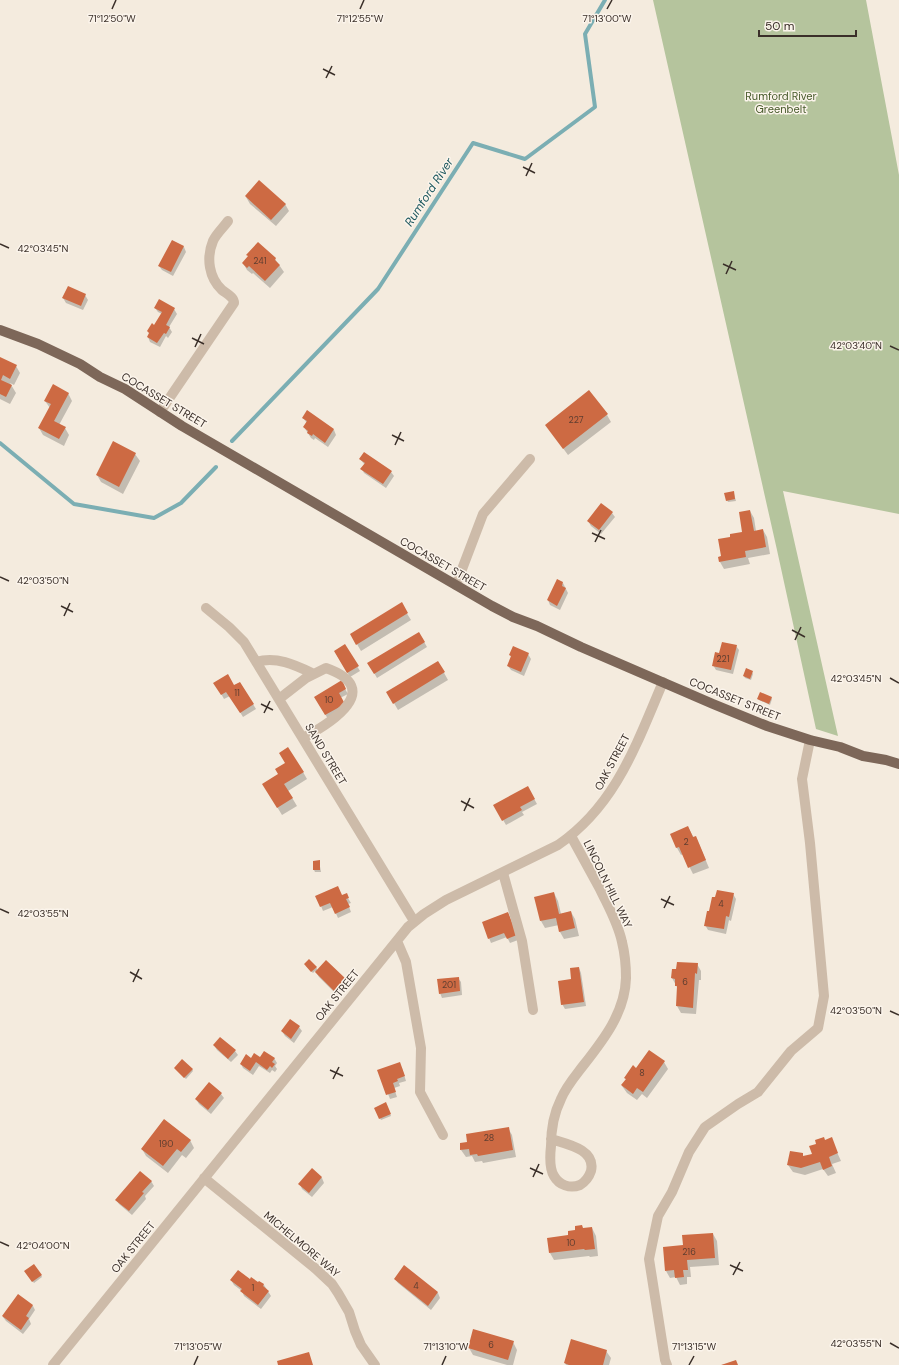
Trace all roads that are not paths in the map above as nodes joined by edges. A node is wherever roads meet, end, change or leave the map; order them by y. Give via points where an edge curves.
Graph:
1 (228, 222) dead end
2 (0, 330) edge
3 (160, 412) junction
4 (530, 459) dead end
5 (456, 585) junction
6 (206, 608) dead end
7 (256, 662) junction
8 (314, 674) junction
9 (663, 682) junction
10 (279, 699) junction
11 (303, 738) junction
12 (810, 740) junction
13 (899, 764) edge
14 (571, 836) junction
15 (503, 873) junction
16 (414, 921) junction
17 (396, 941) junction
18 (534, 1010) dead end
19 (443, 1135) dead end
20 (551, 1139) junction
21 (204, 1178) junction
22 (53, 1365) edge
23 (375, 1365) edge
24 (667, 1365) edge

1 - 3 street via 214,240 210,251 210,270 214,281 233,299 234,304
2 - 3 main road, COCASSET STREET via 80,364
3 - 5 main road, COCASSET STREET
4 - 5 street via 483,514
5 - 9 main road, COCASSET STREET via 514,617
6 - 7 street, SAND STREET via 244,642
7 - 8 street via 281,661
7 - 10 street, SAND STREET
8 - 10 street
8 - 11 street via 326,668 336,671 349,681 353,690 345,710
9 - 12 main road, COCASSET STREET via 743,716
9 - 14 street, OAK STREET via 619,778 598,809
10 - 11 street, SAND STREET
11 - 16 street, SAND STREET
12 - 13 main road, COCASSET STREET
12 - 24 street via 802,779 824,996 818,1028 791,1051 758,1092 705,1127 689,1152 672,1192 658,1216 649,1259
14 - 15 street, OAK STREET via 544,853
14 - 20 street, LINCOLN HILL WAY via 619,930 626,980 620,1005 610,1028 561,1099
15 - 16 street, OAK STREET via 446,900
15 - 18 street via 522,941
16 - 17 street, OAK STREET
17 - 19 street via 406,962 421,1048 420,1092
17 - 21 street, OAK STREET
20 - 20 street, LINCOLN HILL WAY via 550,1156 557,1180 568,1186 584,1183 591,1168 588,1156 578,1148
21 - 22 street, OAK STREET
21 - 23 street, MICHELMORE WAY via 332,1284 344,1303 361,1345

